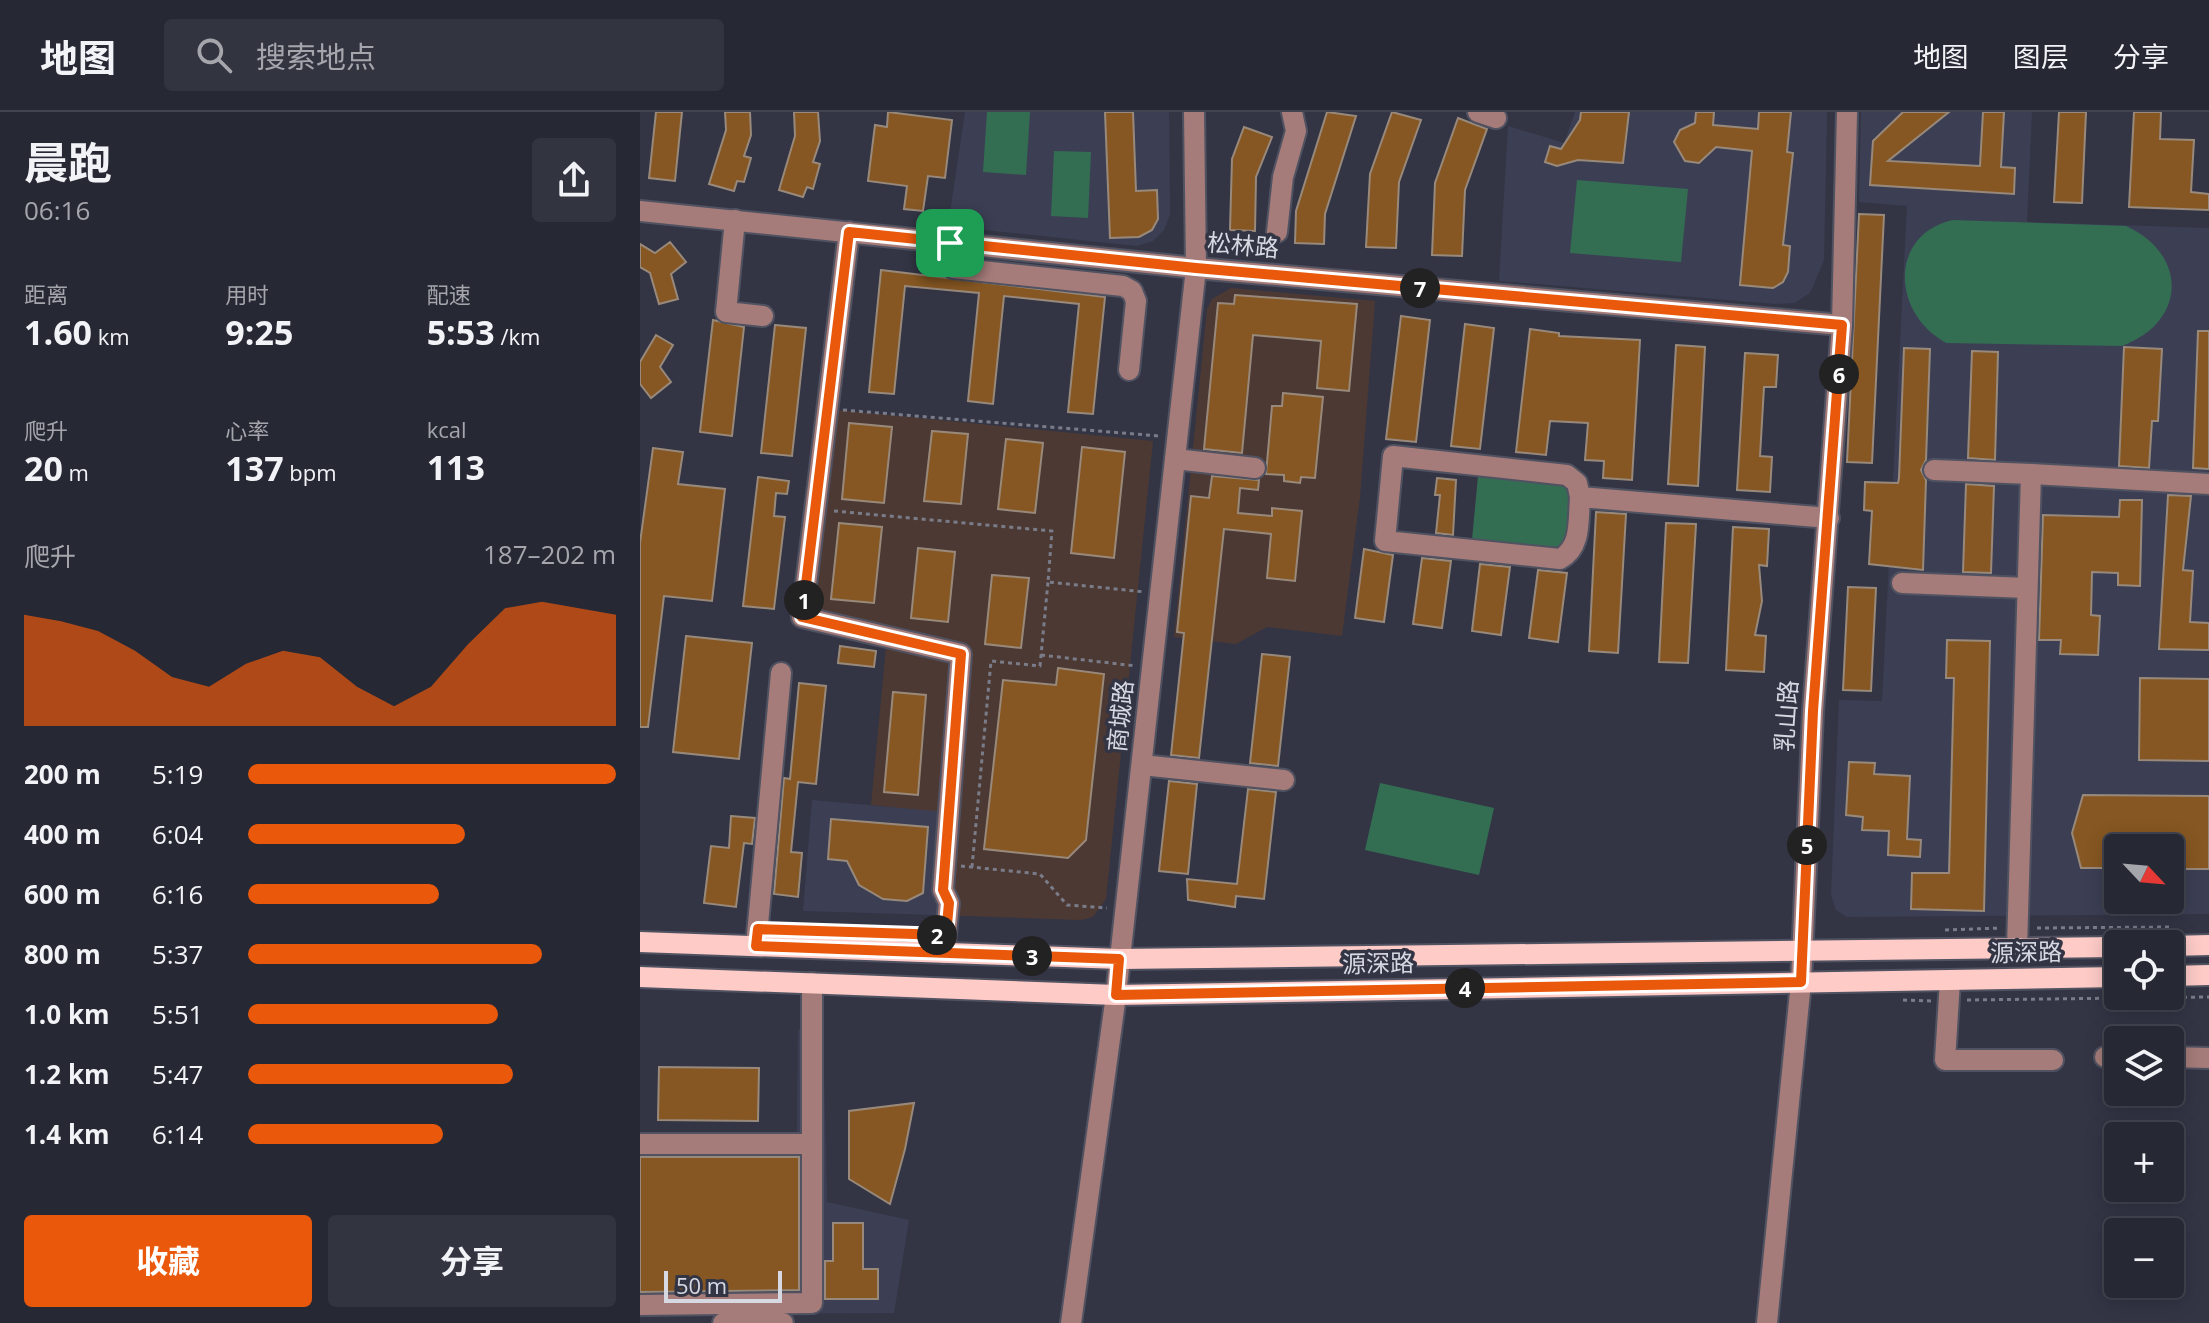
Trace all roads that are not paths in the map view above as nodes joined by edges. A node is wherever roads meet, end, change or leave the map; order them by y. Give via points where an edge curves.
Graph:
1 (1194, 112) edge
2 (1292, 112) edge
3 (1847, 112) edge
4 (640, 211) edge
5 (735, 220) junction
6 (849, 232) junction
7 (1277, 232) dead end
8 (950, 243) junction
9 (1196, 268) junction
10 (763, 316) dead end
11 (1842, 325) junction
12 (1129, 370) dead end
13 (1175, 459) junction
14 (1255, 468) dead end
15 (1934, 470) dead end
16 (2031, 474) junction
17 (2209, 484) edge
18 (1580, 497) junction
19 (1829, 518) junction
20 (1902, 583) dead end
21 (2027, 588) junction
22 (781, 673) dead end
23 (1142, 765) junction
24 (1284, 780) dead end
25 (2018, 938) junction
26 (2184, 939) edge
27 (640, 942) edge
28 (2209, 945) edge
29 (756, 946) junction
30 (2104, 946) edge
31 (1802, 951) junction
32 (944, 953) junction
33 (1119, 959) junction
34 (2209, 975) edge
35 (2184, 976) edge
36 (640, 977) edge
37 (2104, 977) edge
38 (1950, 981) junction
39 (1801, 982) junction
40 (812, 983) junction
41 (1116, 995) junction
42 (2184, 1057) edge
43 (2209, 1058) edge
44 (2053, 1060) dead end
45 (640, 1144) edge
46 (811, 1144) junction
47 (640, 1305) edge
48 (723, 1323) edge
49 (783, 1323) edge
50 (1071, 1323) edge
51 (1767, 1323) edge

1 - 9 street, 商城路
2 - 7 street via 1296,131 1283,177
3 - 11 street, 乳山路
4 - 5 street, 松林路
5 - 6 street, 松林路
5 - 10 street via 726,312
6 - 8 street, 松林路
6 - 32 street via 802,617 961,654 943,890 949,903
8 - 9 street, 松林路
8 - 12 street via 947,261 953,268 1132,291 1136,301
9 - 11 street, 松林路
9 - 13 street, 商城路
11 - 19 street, 乳山路
13 - 14 street
13 - 23 street, 商城路
15 - 16 street
16 - 17 street
16 - 21 street
18 - 18 street via 1577,483 1567,475 1393,456 1385,541 1560,559 1576,543
18 - 19 street
19 - 31 street, 乳山路
20 - 21 street
21 - 25 street
22 - 29 street
23 - 24 street
23 - 33 street, 商城路
25 - 30 main road, 源深路
25 - 31 main road, 源深路
26 - 28 main road
27 - 29 main road, 源深路
29 - 32 main road, 源深路
31 - 33 main road, 源深路
31 - 39 street, 乳山路
32 - 33 main road, 源深路
33 - 41 street, 商城路
34 - 35 main road
36 - 40 main road, 源深路
37 - 38 main road, 源深路
38 - 39 main road, 源深路
38 - 44 street via 1945,1060
39 - 41 main road, 源深路
39 - 51 street, 乳山路
40 - 41 main road, 源深路
40 - 46 street
41 - 50 street, 商城路
42 - 43 street
45 - 46 street
46 - 47 street via 812,1303
48 - 49 street

